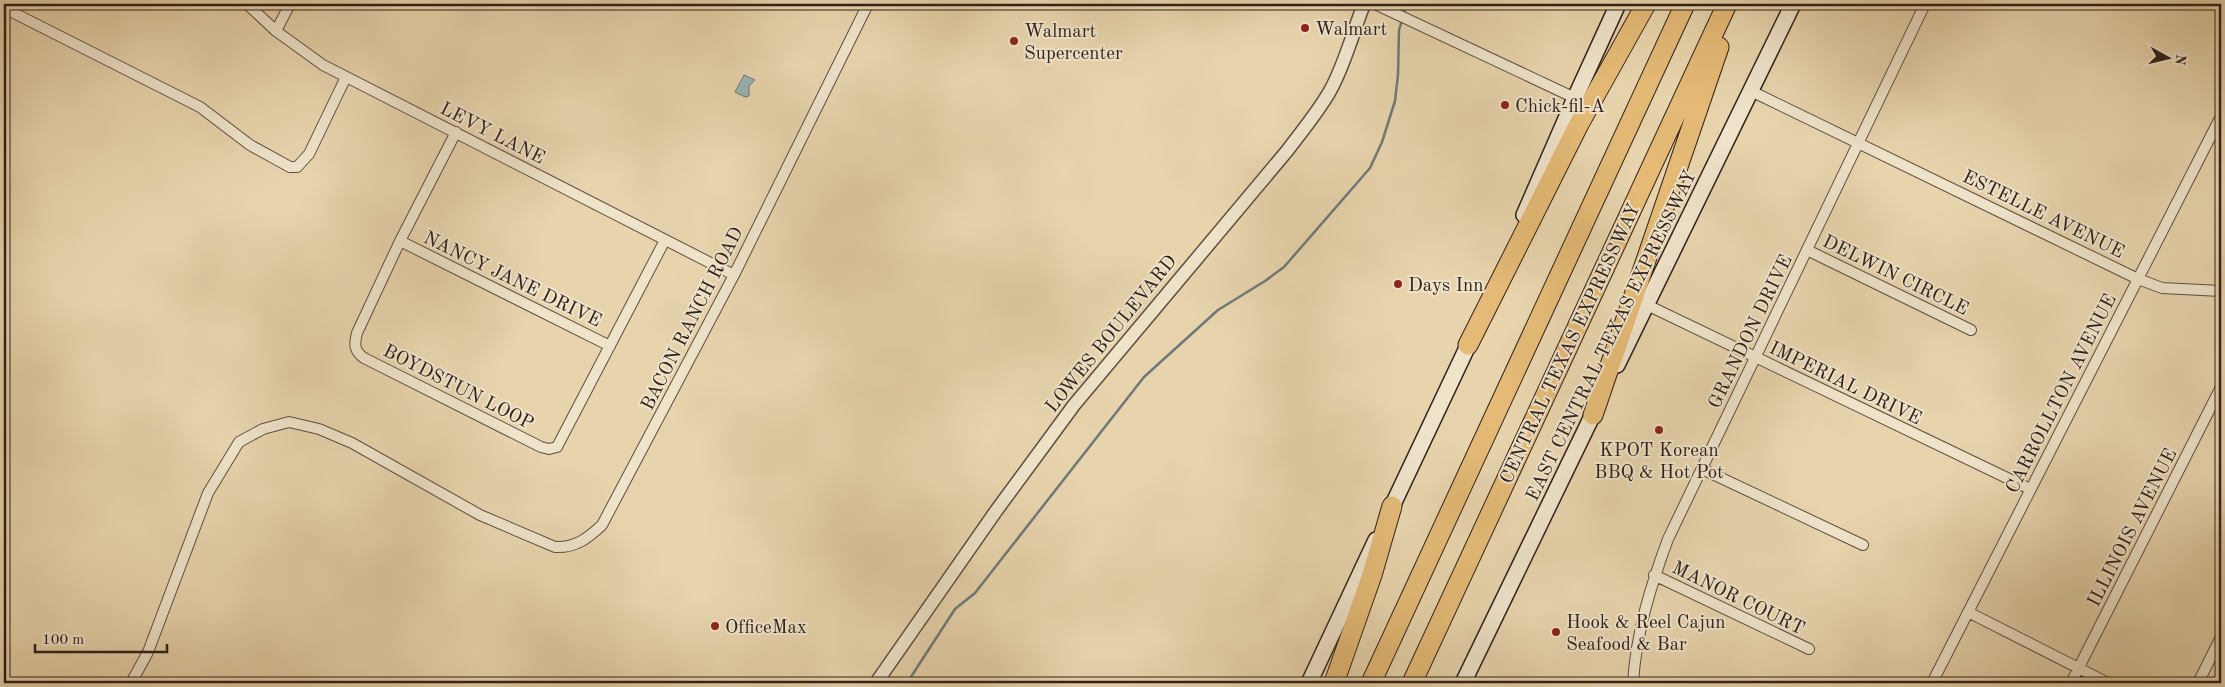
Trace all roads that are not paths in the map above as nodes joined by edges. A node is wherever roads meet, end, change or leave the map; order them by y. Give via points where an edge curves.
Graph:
1 (247, 4) edge
2 (290, 4) edge
3 (868, 4) edge
4 (1364, 4) edge
5 (1618, 4) edge
6 (1646, 4) edge
7 (1685, 4) edge
8 (1727, 4) edge
9 (1734, 4) edge
10 (1793, 4) edge
11 (1925, 4) edge
12 (1378, 5) edge
13 (4, 8) edge
14 (276, 31) junction
15 (346, 78) junction
16 (1751, 91) junction
17 (1575, 98) junction
18 (2219, 120) dead end
19 (456, 132) junction
20 (1858, 143) junction
21 (665, 240) junction
22 (400, 241) junction
23 (1807, 250) junction
24 (734, 274) junction
25 (2138, 278) junction
26 (2221, 290) edge
27 (1647, 305) junction
28 (1971, 330) dead end
29 (1468, 345) junction
30 (610, 346) junction
31 (1755, 358) junction
32 (2221, 387) edge
33 (1593, 415) junction
34 (1702, 469) junction
35 (2030, 489) junction
36 (1392, 506) junction
37 (1863, 545) dead end
38 (1654, 575) junction
39 (1968, 612) junction
40 (2221, 637) edge
41 (1809, 650) dead end
42 (2079, 668) junction
43 (131, 683) edge
44 (876, 683) edge
45 (1309, 683) edge
46 (1334, 683) edge
47 (1371, 683) edge
48 (1412, 683) edge
49 (1463, 683) edge
50 (1633, 683) edge
51 (1932, 683) edge
52 (2071, 683) edge
53 (2108, 683) edge
54 (2198, 683) edge

1 - 14 street, LEVY LANE
2 - 14 street
3 - 24 street, BACON RANCH ROAD
4 - 44 street, LOWES BOULEVARD via 1331,90 1320,108 1074,405 1027,466
5 - 17 main road
6 - 29 highway via 1579,124
7 - 47 highway, CENTRAL TEXAS EXPRESSWAY
8 - 48 highway, CENTRAL TEXAS EXPRESSWAY
9 - 33 highway
10 - 16 main road, EAST CENTRAL TEXAS EXPRESSWAY
11 - 20 street, GRANDON DRIVE
12 - 17 street
13 - 15 street via 193,103 250,145 290,167 297,167 309,154
14 - 15 street, LEVY LANE via 323,66
15 - 19 street, LEVY LANE
16 - 20 street, ESTELLE AVENUE
16 - 27 main road, EAST CENTRAL TEXAS EXPRESSWAY
17 - 29 main road
18 - 25 street, CARROLLTON AVENUE
19 - 21 street, LEVY LANE
19 - 22 street, BOYDSTUN LOOP
20 - 23 street, GRANDON DRIVE
20 - 25 street, ESTELLE AVENUE
21 - 24 street, LEVY LANE
21 - 30 street, BOYDSTUN LOOP
22 - 30 street, NANCY JANE DRIVE
22 - 30 street, BOYDSTUN LOOP via 357,332 354,342 358,354 532,442 549,449 562,441
23 - 28 street, DELWIN CIRCLE
23 - 31 street, GRANDON DRIVE
24 - 43 street, BACON RANCH ROAD via 602,524 589,537 568,547 555,547 480,515 352,443 319,429 289,422 263,429 239,442 208,493 148,652
25 - 26 street, ESTELLE AVENUE via 2162,288
25 - 35 street, CARROLLTON AVENUE
27 - 31 street, IMPERIAL DRIVE
27 - 33 main road, EAST CENTRAL TEXAS EXPRESSWAY
29 - 36 main road
31 - 34 street, GRANDON DRIVE
31 - 35 street, IMPERIAL DRIVE
32 - 42 street, ILLINOIS AVENUE
33 - 49 main road, EAST CENTRAL TEXAS EXPRESSWAY
34 - 37 street
34 - 38 street, GRANDON DRIVE
35 - 39 street, CARROLLTON AVENUE
36 - 45 main road
36 - 46 highway
38 - 41 street, MANOR COURT
38 - 50 street, GRANDON DRIVE
39 - 42 street
39 - 51 street, CARROLLTON AVENUE
40 - 54 street
42 - 52 street, ILLINOIS AVENUE
42 - 53 street

